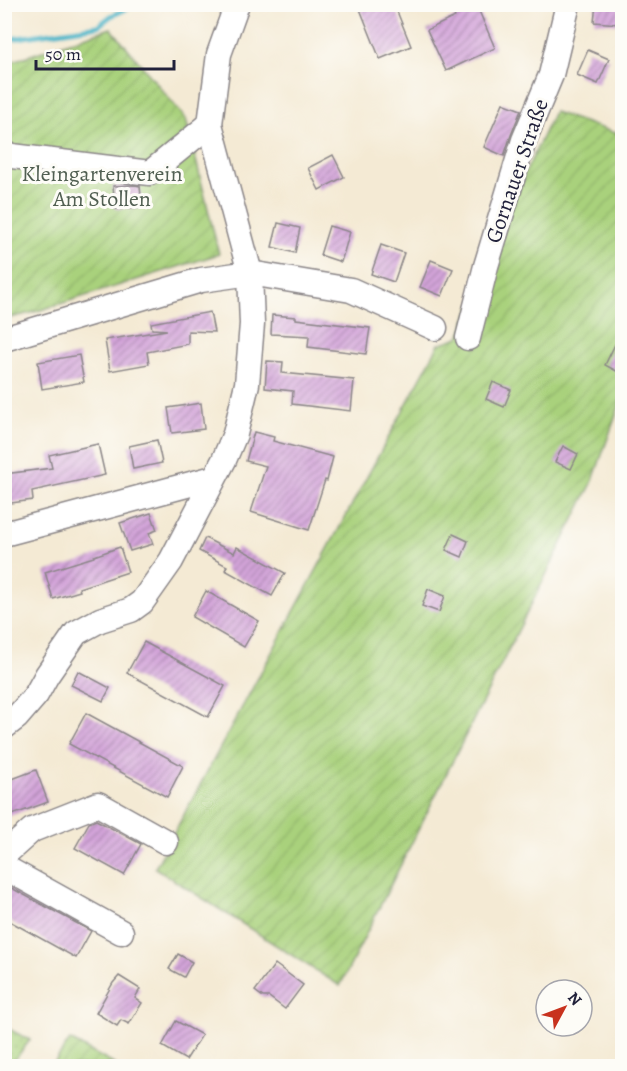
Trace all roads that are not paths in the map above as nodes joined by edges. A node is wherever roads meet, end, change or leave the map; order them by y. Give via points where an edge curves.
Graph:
1 (237, 4) edge
2 (568, 4) edge
3 (210, 124) junction
4 (4, 155) edge
5 (250, 273) junction
6 (435, 328) dead end
7 (468, 338) dead end
8 (4, 339) edge
9 (213, 478) junction
10 (4, 534) edge
11 (4, 727) edge
12 (166, 842) dead end
13 (4, 855) edge
14 (4, 867) edge
15 (121, 932) dead end

1 - 3 street via 219,54
2 - 7 street, Gornauer Straße via 551,75 524,140
3 - 4 street via 150,173
3 - 5 street
5 - 6 street via 351,290
5 - 8 street via 201,280
5 - 9 street via 252,324 247,384 235,434
9 - 10 street
9 - 11 street via 171,561 142,602 76,633 36,695
12 - 13 street via 98,804 32,830
14 - 15 street

